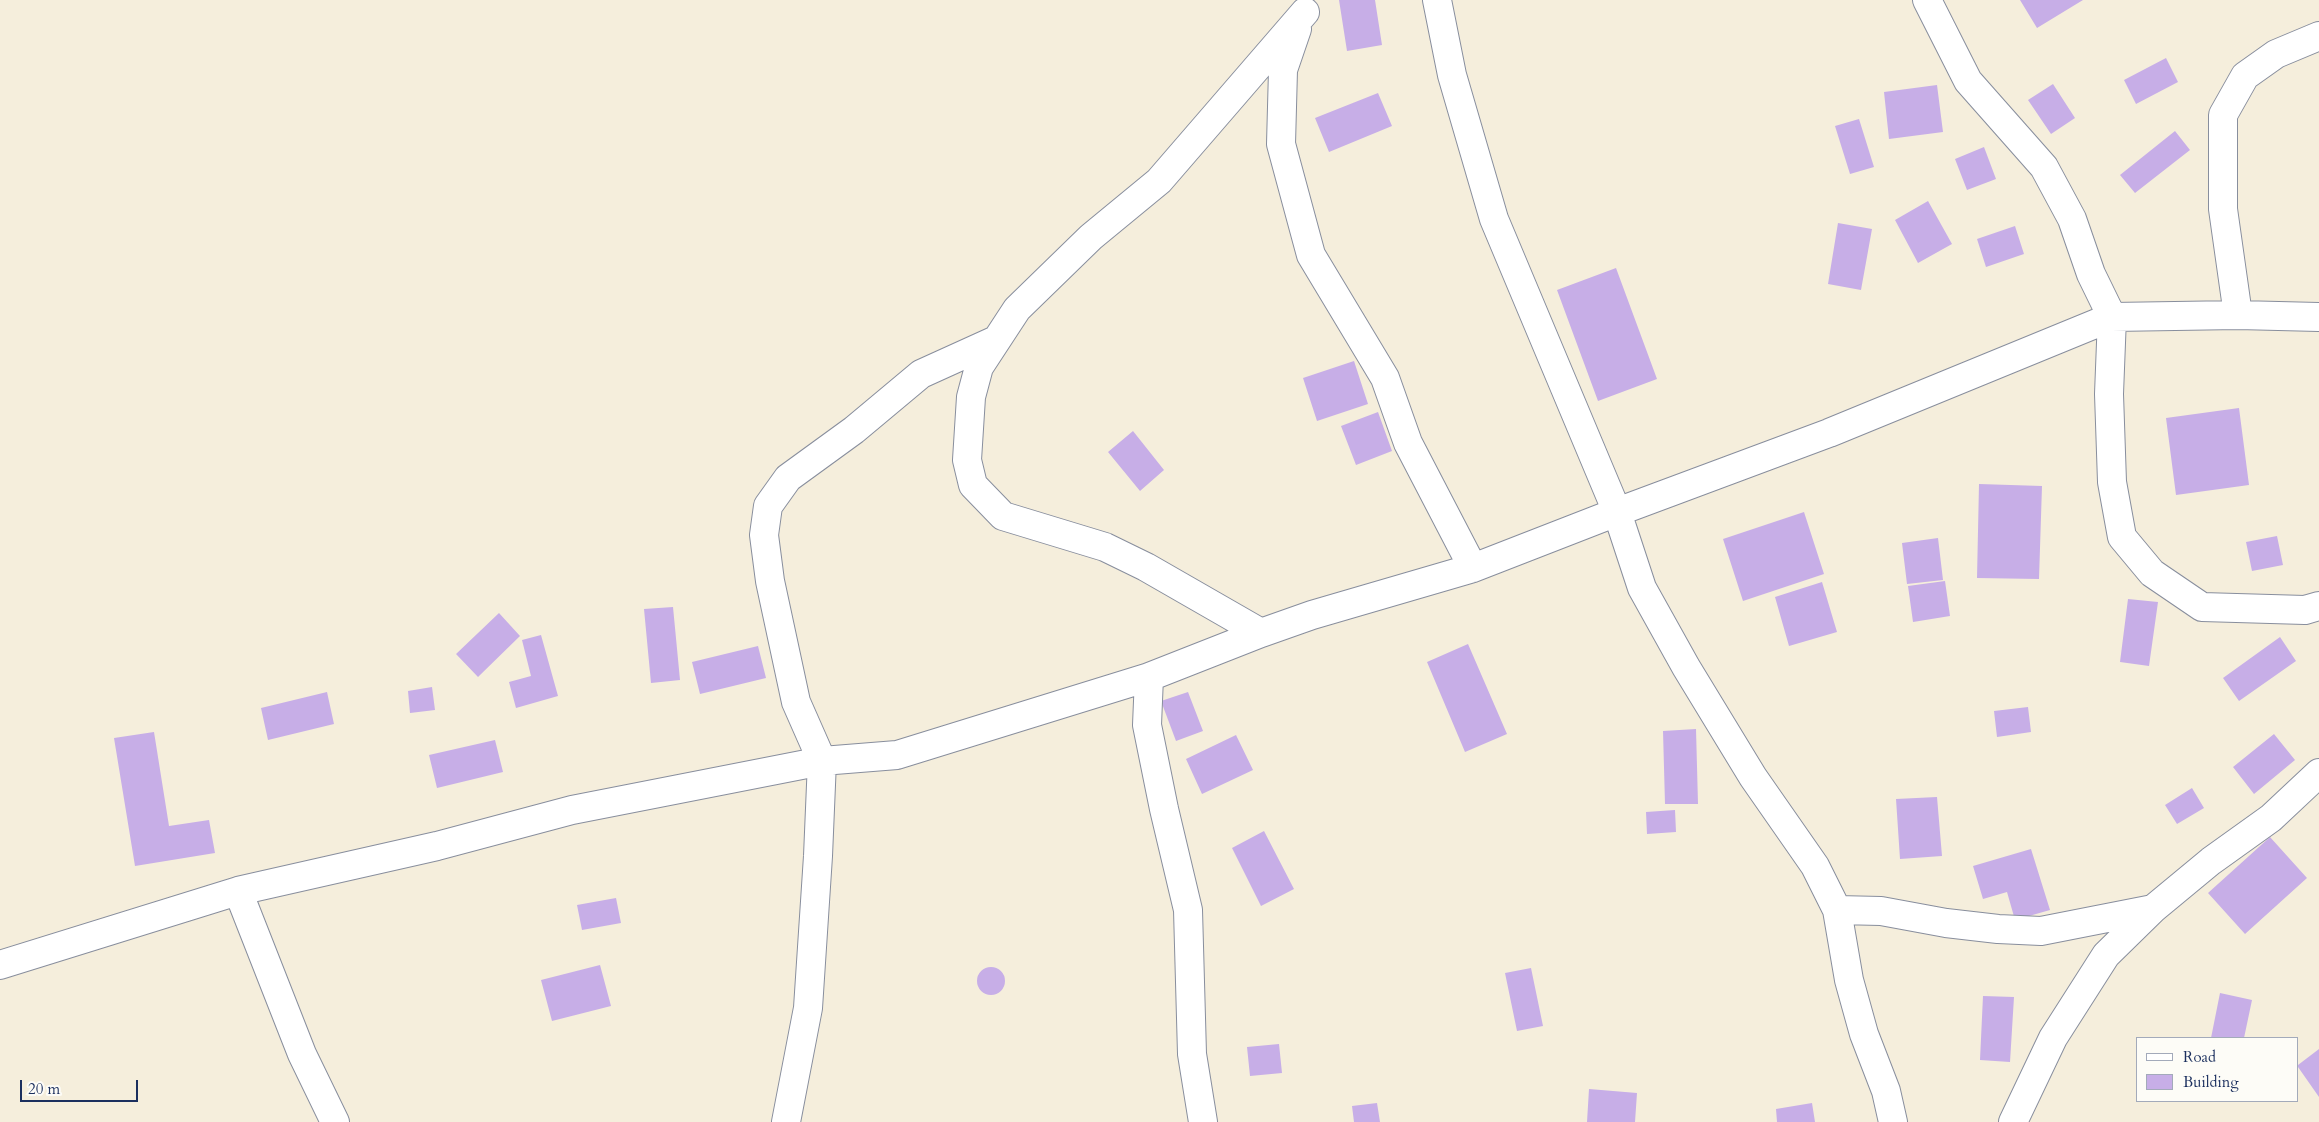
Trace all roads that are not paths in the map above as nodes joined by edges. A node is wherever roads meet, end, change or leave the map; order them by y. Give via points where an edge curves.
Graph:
1 (1437, 0) edge
2 (1927, 0) edge
3 (1308, 6) edge
4 (2319, 36) edge
5 (2238, 315) junction
6 (2112, 317) junction
7 (2319, 317) edge
8 (996, 340) junction
9 (1617, 512) junction
10 (1473, 568) junction
11 (2319, 606) edge
12 (1261, 633) junction
13 (1149, 677) junction
14 (822, 760) junction
15 (2319, 773) edge
16 (238, 891) junction
17 (2153, 908) junction
18 (1838, 910) junction
19 (0, 965) edge
20 (335, 1122) edge
21 (786, 1122) edge
22 (1203, 1122) edge
23 (1893, 1122) edge
24 (2013, 1122) edge

1 - 9 street via 1452,75 1494,219
2 - 6 street via 1968,81 2044,167 2072,219 2091,274
3 - 8 street via 1159,181 1065,262 1017,309
3 - 10 street via 1283,70 1281,144 1311,256 1385,378 1408,444
4 - 5 street via 2276,54 2245,76 2223,115 2224,209
5 - 6 street
5 - 7 street
6 - 9 street via 1829,433
6 - 11 street via 2109,394 2112,482 2122,537 2152,573 2202,607 2305,610
8 - 12 street via 979,367 971,396 967,460 974,485 1003,516 1105,547
8 - 14 street via 921,374 854,430 788,478 768,506 764,535 770,581 796,702
9 - 10 street
9 - 18 street via 1642,588 1686,668 1752,777 1814,866
10 - 12 street
12 - 13 street
13 - 14 street via 897,755
13 - 22 street via 1147,725 1188,910 1192,1054
14 - 16 street via 572,810 437,846
14 - 21 street via 808,1008
15 - 17 street via 2271,818
16 - 19 street
16 - 20 street via 302,1054
17 - 18 street via 2041,931 1998,930 1881,911
17 - 24 street via 2106,954 2053,1038
18 - 23 street via 1849,980

